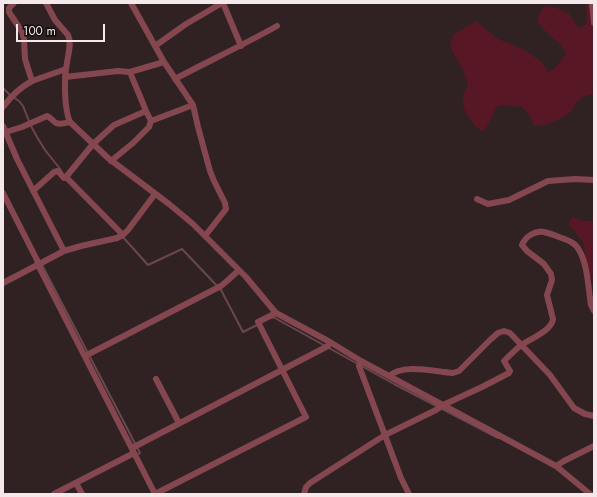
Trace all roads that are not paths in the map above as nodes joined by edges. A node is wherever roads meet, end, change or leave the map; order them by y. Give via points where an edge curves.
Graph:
1 (14, 3) edge
2 (46, 3) edge
3 (131, 3) edge
4 (223, 3) edge
5 (592, 3) edge
6 (594, 23) edge
7 (277, 26) dead end
8 (155, 46) junction
9 (241, 46) junction
10 (164, 62) junction
11 (66, 69) junction
12 (130, 72) junction
13 (65, 77) junction
14 (175, 79) junction
15 (32, 81) junction
16 (194, 105) junction
17 (3, 107) edge
18 (146, 111) junction
19 (150, 121) junction
20 (70, 122) junction
21 (4, 129) edge
22 (93, 144) junction
23 (111, 160) junction
24 (66, 177) junction
25 (594, 180) edge
26 (33, 191) junction
27 (3, 193) edge
28 (155, 194) junction
29 (477, 199) dead end
30 (123, 235) junction
31 (206, 236) junction
32 (64, 251) junction
33 (38, 265) junction
34 (239, 270) junction
35 (3, 283) edge
36 (594, 311) edge
37 (276, 313) junction
38 (330, 342) junction
39 (521, 345) junction
40 (85, 356) junction
41 (361, 361) junction
42 (282, 370) junction
43 (389, 376) junction
44 (156, 378) dead end
45 (443, 405) junction
46 (594, 416) edge
47 (179, 423) junction
48 (385, 435) junction
49 (594, 446) edge
50 (133, 450) junction
51 (556, 466) junction
52 (76, 483) junction
53 (54, 494) edge
54 (82, 494) edge
55 (155, 494) edge
56 (304, 494) edge
57 (409, 494) edge
58 (590, 494) edge

1 - 15 street via 9,12 22,32 25,59
2 - 11 street via 69,38
3 - 8 street
4 - 8 street via 186,24
4 - 9 street
5 - 6 street
7 - 9 street
8 - 10 street
9 - 14 street
10 - 12 street
10 - 14 street
11 - 13 street
11 - 15 street
12 - 13 street
12 - 18 street
13 - 20 street
14 - 16 street
15 - 17 street via 19,89
16 - 19 street
16 - 31 street via 210,171 226,209
18 - 19 street
18 - 22 street via 114,125
19 - 23 street via 149,127
20 - 21 street via 59,124 47,116 22,127
20 - 22 street
21 - 26 street
22 - 23 street
22 - 24 street
23 - 28 street
24 - 26 street via 56,171
24 - 30 street
25 - 29 street via 548,181 509,200 488,204
26 - 32 street
27 - 33 street
28 - 30 street
28 - 31 street
30 - 32 street
31 - 34 street
32 - 33 street
33 - 35 street
33 - 40 street
34 - 37 street
34 - 40 street via 221,286
36 - 39 street via 583,258 576,244 543,231 536,232 523,241 522,245 544,264 551,274 552,280 547,295 553,322 536,337
37 - 38 street
37 - 42 street via 258,322
38 - 41 street
38 - 42 street via 328,346
39 - 43 street via 510,333 504,331 490,340 459,371 453,373 402,369
39 - 45 street via 504,361 509,372
39 - 46 street via 550,375 574,408
40 - 50 street
41 - 43 street
41 - 48 street via 359,366
42 - 47 street
42 - 55 street via 306,417
43 - 45 street
44 - 47 street
45 - 48 street
45 - 51 street
47 - 50 street
48 - 56 street via 310,483
48 - 57 street
49 - 51 street
50 - 52 street
50 - 55 street
51 - 58 street
52 - 53 street
52 - 54 street

